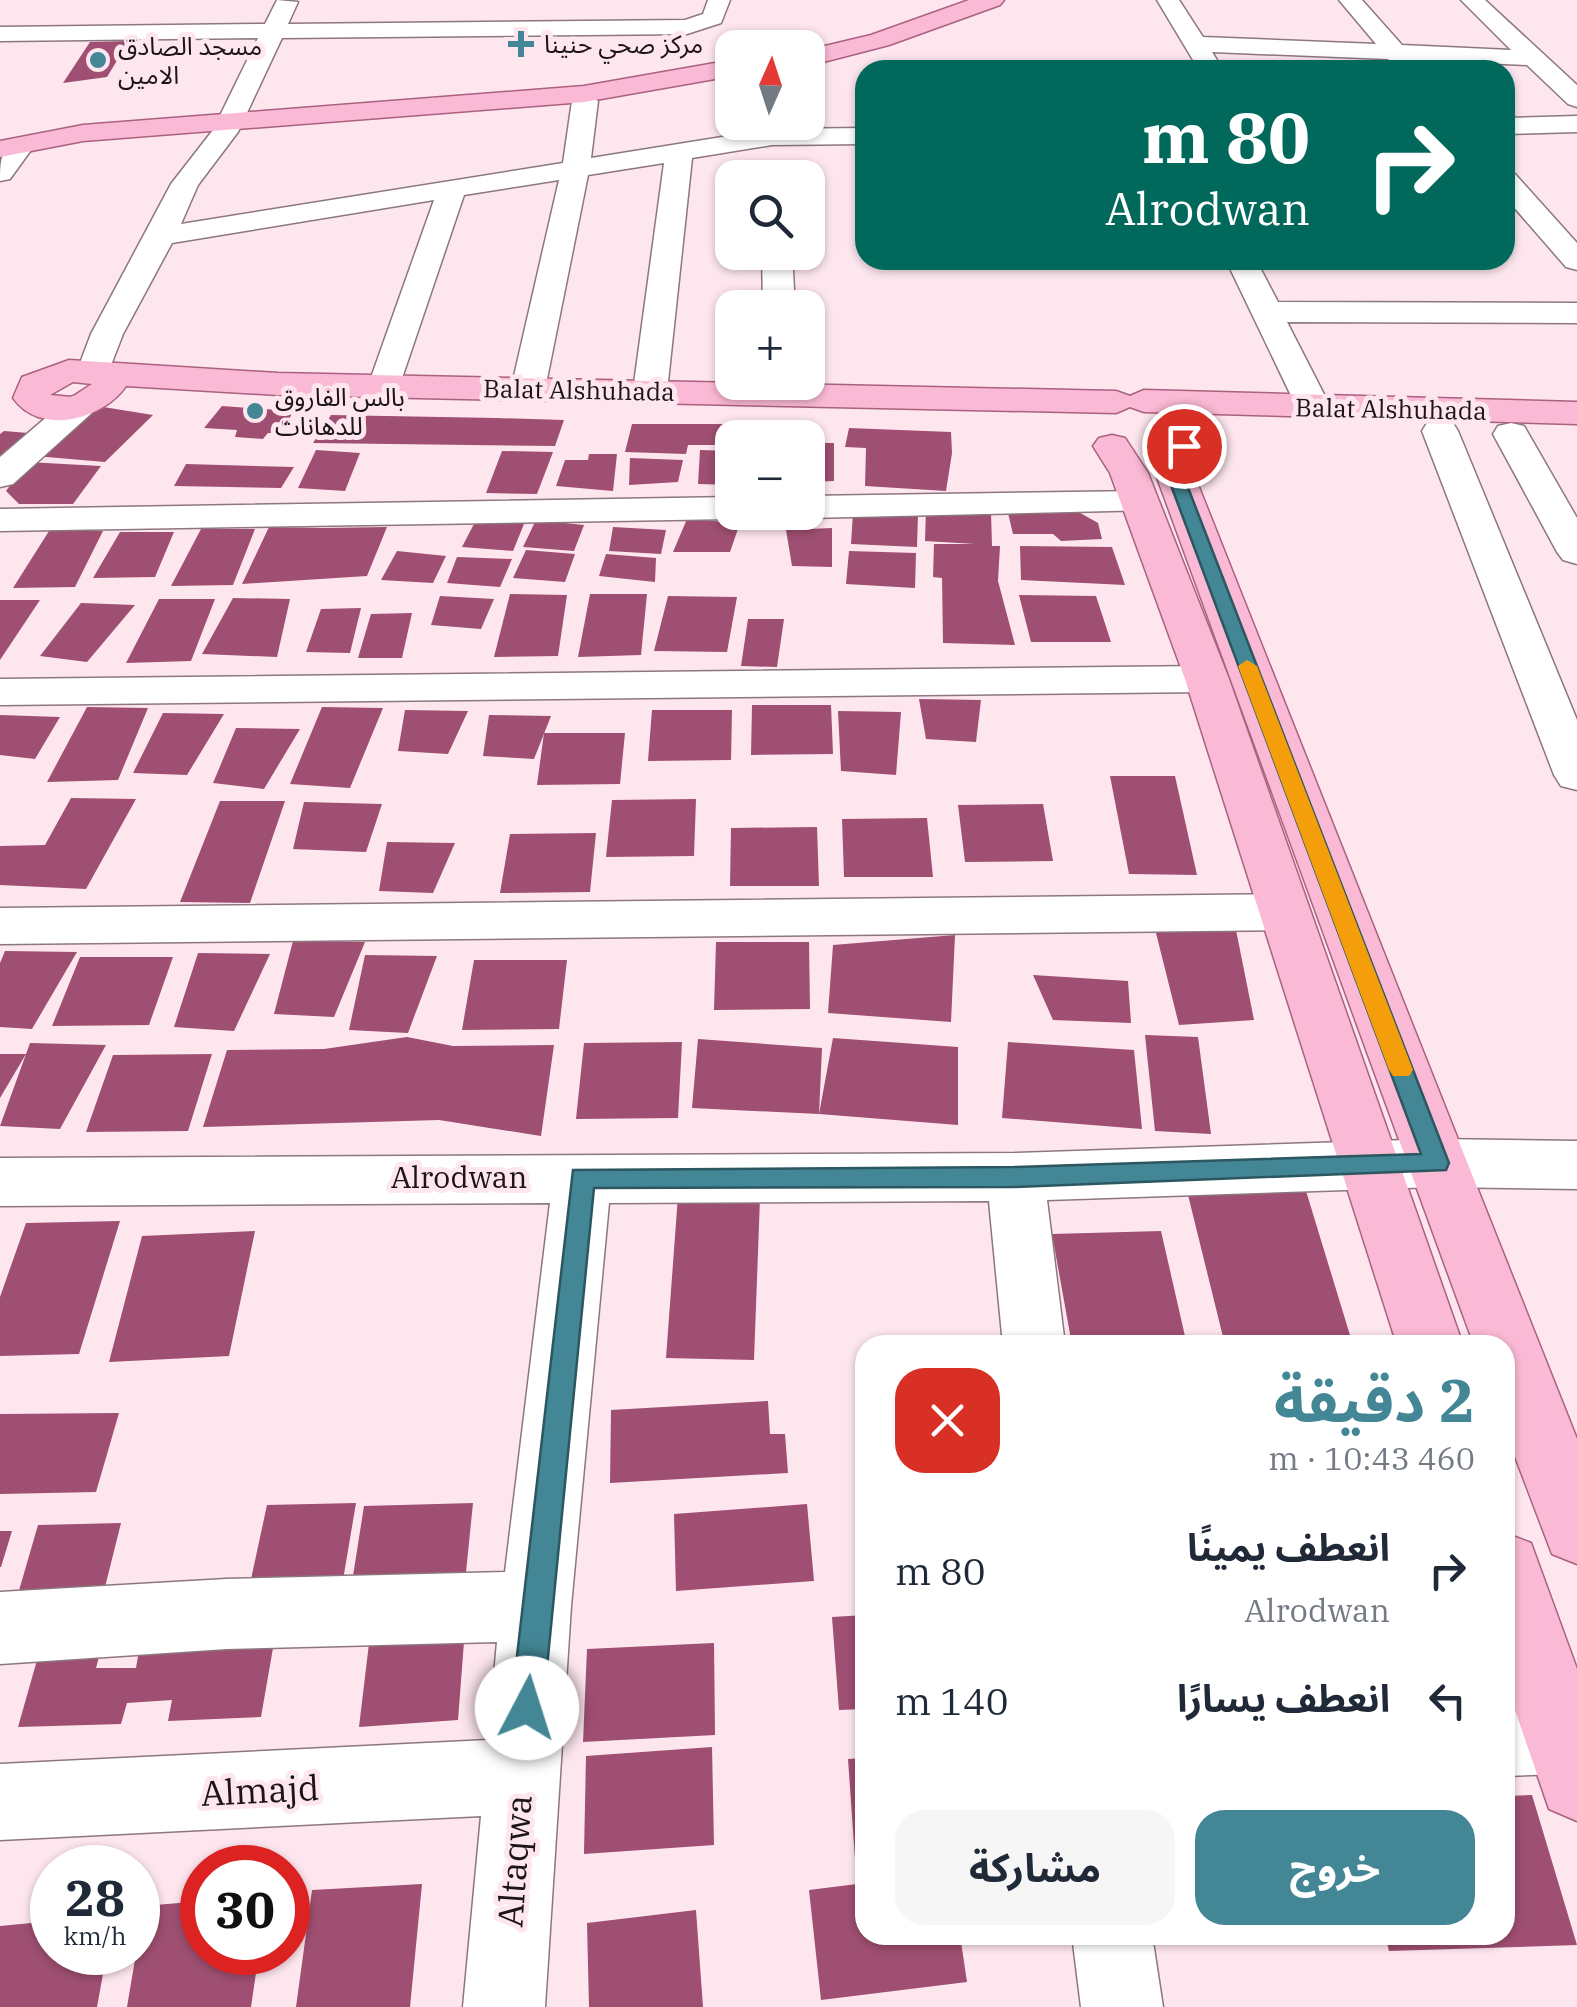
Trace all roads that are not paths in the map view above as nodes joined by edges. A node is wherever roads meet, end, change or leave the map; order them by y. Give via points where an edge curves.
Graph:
1 (288, 0) edge
2 (718, 0) edge
3 (975, 0) edge
4 (992, 0) edge
5 (1168, 0) edge
6 (1350, 0) edge
7 (1472, 0) edge
8 (272, 31) junction
9 (6, 39) edge
10 (1193, 44) junction
11 (825, 49) edge
12 (825, 51) edge
13 (1536, 58) junction
14 (1204, 60) edge
15 (1391, 60) edge
16 (1402, 60) edge
17 (1447, 60) edge
18 (715, 71) edge
19 (715, 79) edge
20 (1577, 100) edge
21 (585, 101) junction
22 (1577, 124) edge
23 (1515, 126) edge
24 (227, 127) junction
25 (855, 137) edge
26 (772, 141) edge
27 (678, 151) junction
28 (4, 157) edge
29 (576, 168) junction
30 (453, 187) junction
31 (1515, 189) edge
32 (1515, 232) edge
33 (1564, 233) edge
34 (161, 236) junction
35 (1577, 262) edge
36 (1246, 270) edge
37 (1268, 312) junction
38 (1577, 314) edge
39 (0, 378) edge
40 (385, 386) junction
41 (64, 389) edge
42 (528, 389) junction
43 (715, 390) edge
44 (650, 391) junction
45 (825, 392) edge
46 (1314, 408) junction
47 (1577, 414) edge
48 (1052, 415) junction
49 (1440, 432) junction
50 (1511, 434) junction
51 (1577, 435) edge
52 (1166, 444) junction
53 (12, 466) edge
54 (825, 504) edge
55 (715, 508) edge
56 (0, 520) edge
57 (1577, 552) edge
58 (1207, 680) junction
59 (0, 692) edge
60 (1577, 775) edge
61 (1284, 912) junction
62 (0, 926) edge
63 (1437, 1163) junction
64 (1577, 1165) edge
65 (1370, 1166) junction
66 (1014, 1177) junction
67 (582, 1178) junction
68 (0, 1182) edge
69 (1033, 1335) edge
70 (1427, 1335) edge
71 (1503, 1335) edge
72 (1515, 1367) edge
73 (1577, 1529) edge
74 (536, 1606) junction
75 (1515, 1612) edge
76 (0, 1628) edge
77 (1548, 1752) edge
78 (520, 1776) junction
79 (0, 1802) edge
80 (1113, 1945) edge
81 (504, 2007) edge
82 (1122, 2007) edge

1 - 8 street
2 - 8 street via 713,18 687,28
3 - 11 main road
4 - 12 main road via 880,40
5 - 10 street
6 - 16 street
7 - 13 street
8 - 9 street
8 - 24 street
10 - 14 street
10 - 15 street
13 - 17 street
13 - 20 street
18 - 24 main road via 584,94
19 - 21 main road
21 - 24 main road
21 - 29 street
22 - 23 street
24 - 28 main road via 84,140
24 - 34 street via 185,184
25 - 26 street
26 - 27 street
27 - 29 street
27 - 44 street
29 - 30 street
29 - 42 street
30 - 34 street
30 - 40 street
31 - 33 street
32 - 33 street
33 - 35 street
34 - 41 street via 107,334
36 - 37 street
37 - 38 street
37 - 46 street
39 - 41 main road
40 - 41 main road, Balat Alshuhada
40 - 42 main road, Balat Alshuhada
41 - 48 main road, Balat Alshuhada via 177,398
41 - 53 street
42 - 44 main road, Balat Alshuhada
43 - 44 main road, Balat Alshuhada
45 - 48 main road, Balat Alshuhada
46 - 47 main road, Balat Alshuhada
46 - 52 main road, Balat Alshuhada
48 - 52 main road, Balat Alshuhada
49 - 50 main road, Balat Alshuhada
49 - 52 main road, Balat Alshuhada
49 - 60 street
50 - 51 main road, Balat Alshuhada
50 - 57 street
52 - 54 street
52 - 58 main road
52 - 63 main road
55 - 56 street
58 - 59 street
58 - 61 main road
61 - 62 street
61 - 65 main road
63 - 64 street, Alrodwan
63 - 65 street, Alrodwan
63 - 71 main road
65 - 66 street, Alrodwan
65 - 70 main road
66 - 67 street, Alrodwan
66 - 69 street
67 - 68 street, Alrodwan
67 - 74 street, Altaqwa
72 - 73 main road
74 - 76 street
74 - 78 street, Altaqwa
75 - 77 main road
78 - 79 street, Almajd
78 - 81 street, Altaqwa
80 - 82 street

